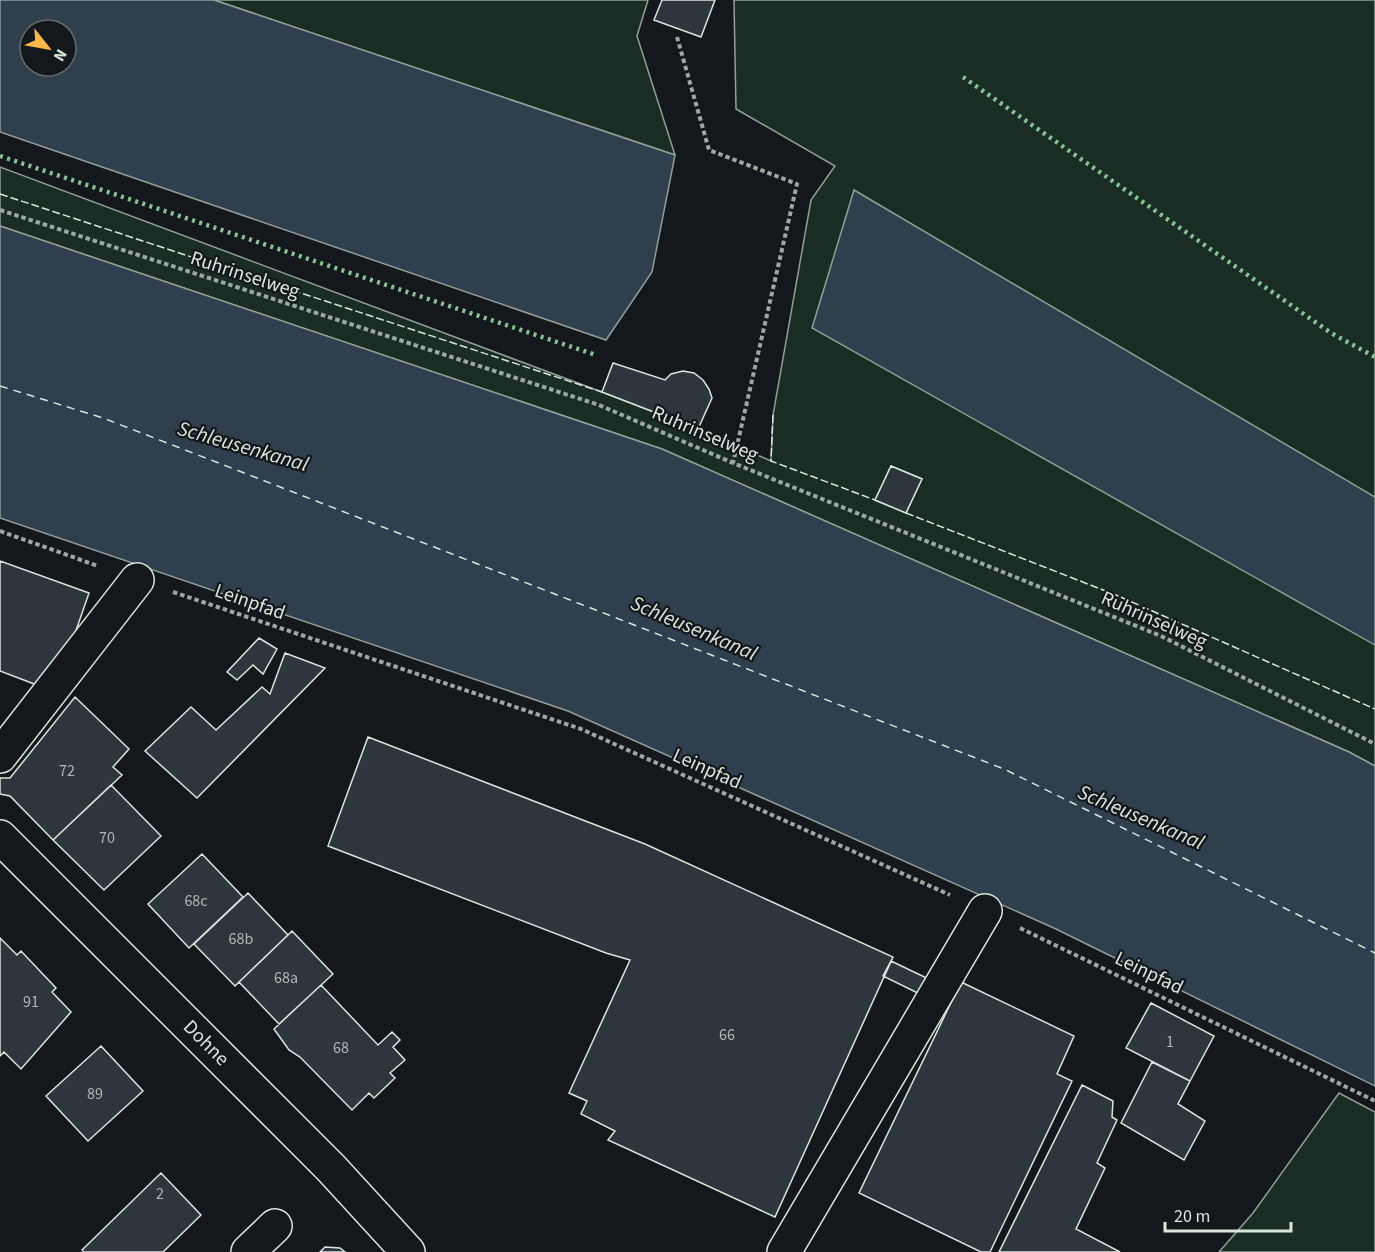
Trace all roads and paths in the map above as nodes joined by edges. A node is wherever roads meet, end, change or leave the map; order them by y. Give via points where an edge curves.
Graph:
1 (677, 37) dead end
2 (0, 210) edge
3 (733, 463) junction
4 (0, 531) edge
5 (137, 580) junction
6 (1375, 744) edge
7 (0, 756) edge
8 (0, 837) edge
9 (985, 911) junction
10 (1375, 1101) edge
11 (275, 1226) dead end
12 (249, 1252) edge
13 (408, 1252) edge
14 (784, 1252) edge

1 - 3 path via 709,150 797,183
2 - 3 path, Ruhrinselweg via 599,405
3 - 6 path, Ruhrinselweg via 1161,636
4 - 5 path, Leinpfad
5 - 7 street
5 - 9 path, Leinpfad via 581,729
8 - 13 street, Dohne via 331,1168
9 - 10 path, Leinpfad
9 - 14 street
11 - 12 street

